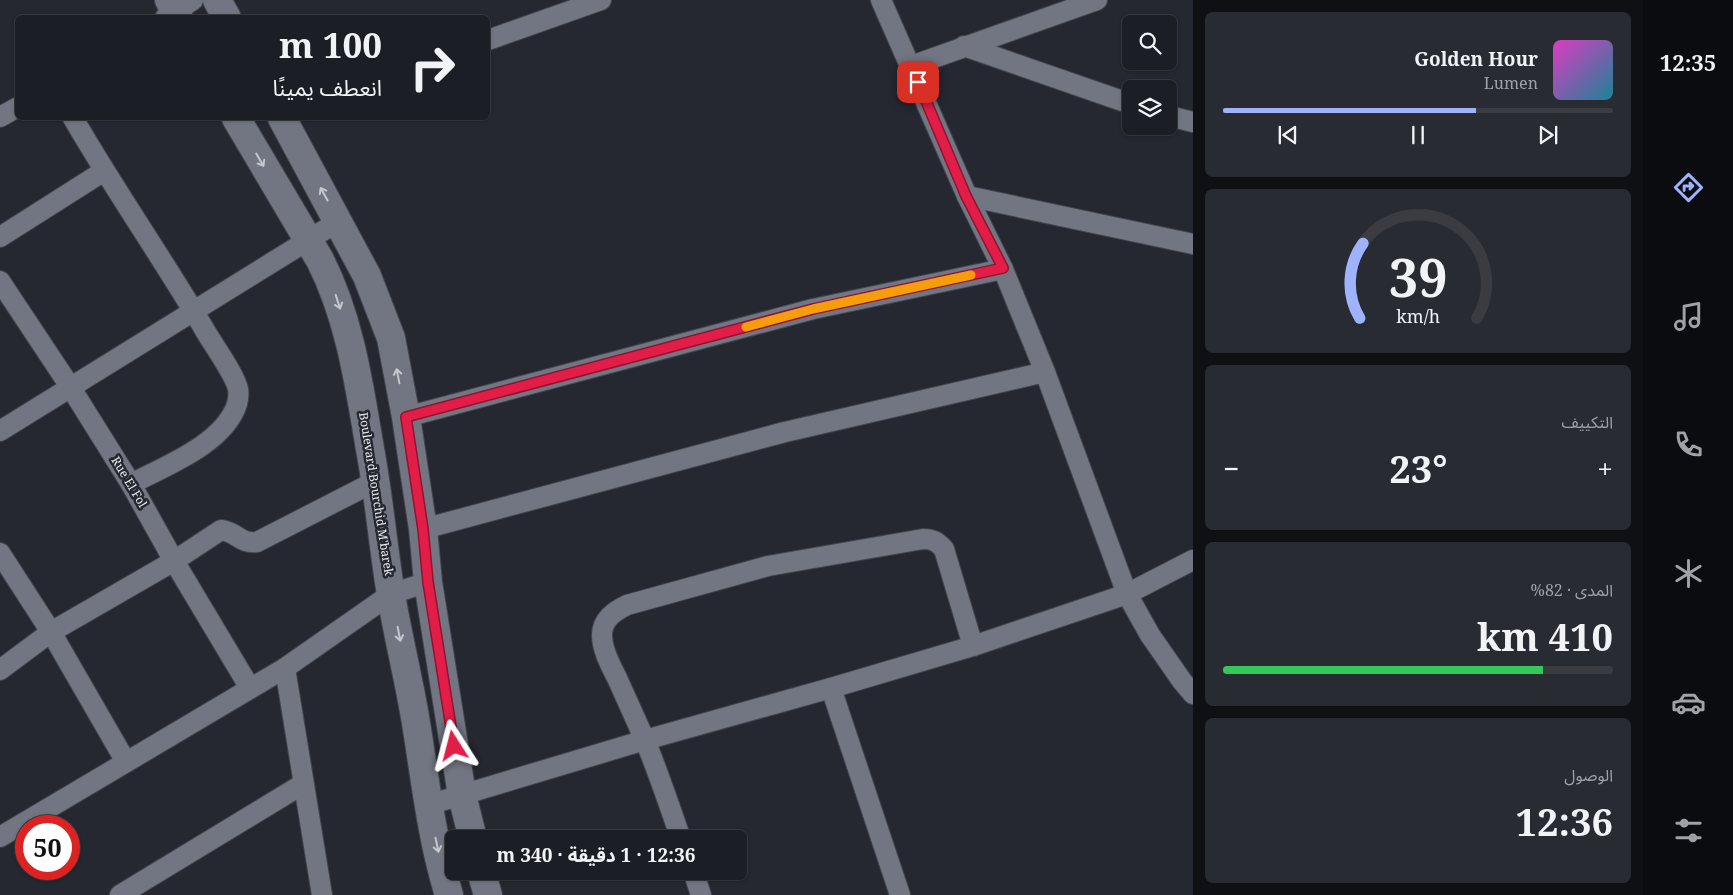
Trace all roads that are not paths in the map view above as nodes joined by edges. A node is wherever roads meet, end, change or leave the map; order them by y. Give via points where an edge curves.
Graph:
1 (217, 0) edge
2 (601, 0) edge
3 (881, 0) edge
4 (1097, 0) edge
5 (225, 15) edge
6 (490, 39) edge
7 (964, 46) junction
8 (911, 66) junction
9 (1122, 101) edge
10 (15, 109) edge
11 (0, 117) edge
12 (1177, 118) edge
13 (75, 120) edge
14 (237, 120) edge
15 (283, 120) edge
16 (1193, 122) edge
17 (104, 171) junction
18 (966, 196) junction
19 (339, 220) junction
20 (0, 237) edge
21 (307, 239) junction
22 (1193, 244) edge
23 (1003, 268) junction
24 (0, 281) edge
25 (194, 312) junction
26 (1045, 372) junction
27 (72, 388) junction
28 (406, 417) junction
29 (0, 431) edge
30 (376, 481) junction
31 (131, 484) junction
32 (423, 529) junction
33 (0, 552) edge
34 (1193, 560) edge
35 (174, 561) junction
36 (428, 582) junction
37 (391, 594) junction
38 (1127, 594) junction
39 (51, 632) junction
40 (973, 646) junction
41 (285, 668) junction
42 (0, 670) edge
43 (250, 688) junction
44 (831, 688) junction
45 (1193, 694) edge
46 (645, 740) junction
47 (126, 762) junction
48 (304, 784) junction
49 (462, 795) junction
50 (428, 805) junction
51 (471, 830) edge
52 (678, 830) edge
53 (0, 837) edge
54 (484, 880) edge
55 (696, 880) edge
56 (120, 895) edge
57 (322, 895) edge
58 (449, 895) edge
59 (488, 895) edge
60 (701, 895) edge
61 (900, 895) edge

1 - 5 main road
2 - 6 street
3 - 8 street
4 - 7 street
7 - 8 street
7 - 9 street
8 - 18 street
10 - 11 street
12 - 16 street
13 - 17 street
14 -> 21 main road, Boulevard Bourchid M'barek
19 -> 15 main road
17 - 20 street
17 - 25 street
18 - 22 street
18 - 23 street
19 - 21 street
28 -> 19 main road via 385,320
21 - 25 street
21 -> 30 main road, Boulevard Bourchid M'barek via 331,282 352,348
23 - 26 street
23 - 28 street via 813,309
24 - 27 street, Rue El Fol
25 - 27 street
25 - 31 street via 238,389 236,406 228,422 201,448
26 - 32 street via 785,432
26 - 38 street
27 - 29 street
27 - 31 street, Rue El Fol
28 - 32 main road
30 - 35 street via 257,542 242,541 232,531 221,530
30 - 37 main road, Boulevard Bourchid M'barek
31 - 35 street, Rue El Fol
32 - 36 main road
33 - 39 street
34 - 38 street
35 - 39 street
35 - 43 street, Rue El Fol
36 - 37 street
36 - 49 main road
37 - 41 street
37 -> 50 main road, Boulevard Bourchid M'barek
38 - 40 street
38 - 45 street via 1150,635
39 - 42 street
39 - 47 street
40 - 44 street
40 - 46 street via 944,548 932,539 768,566 627,605 610,616 602,633 603,642
41 - 43 street
41 - 48 street
43 - 47 street
44 - 46 street
44 - 61 street
46 - 49 street
46 - 52 street
47 - 53 street
48 - 56 street
48 - 57 street
49 - 50 street
49 - 51 main road
50 -> 58 main road, Boulevard Bourchid M'barek
54 - 59 main road
55 - 60 street

